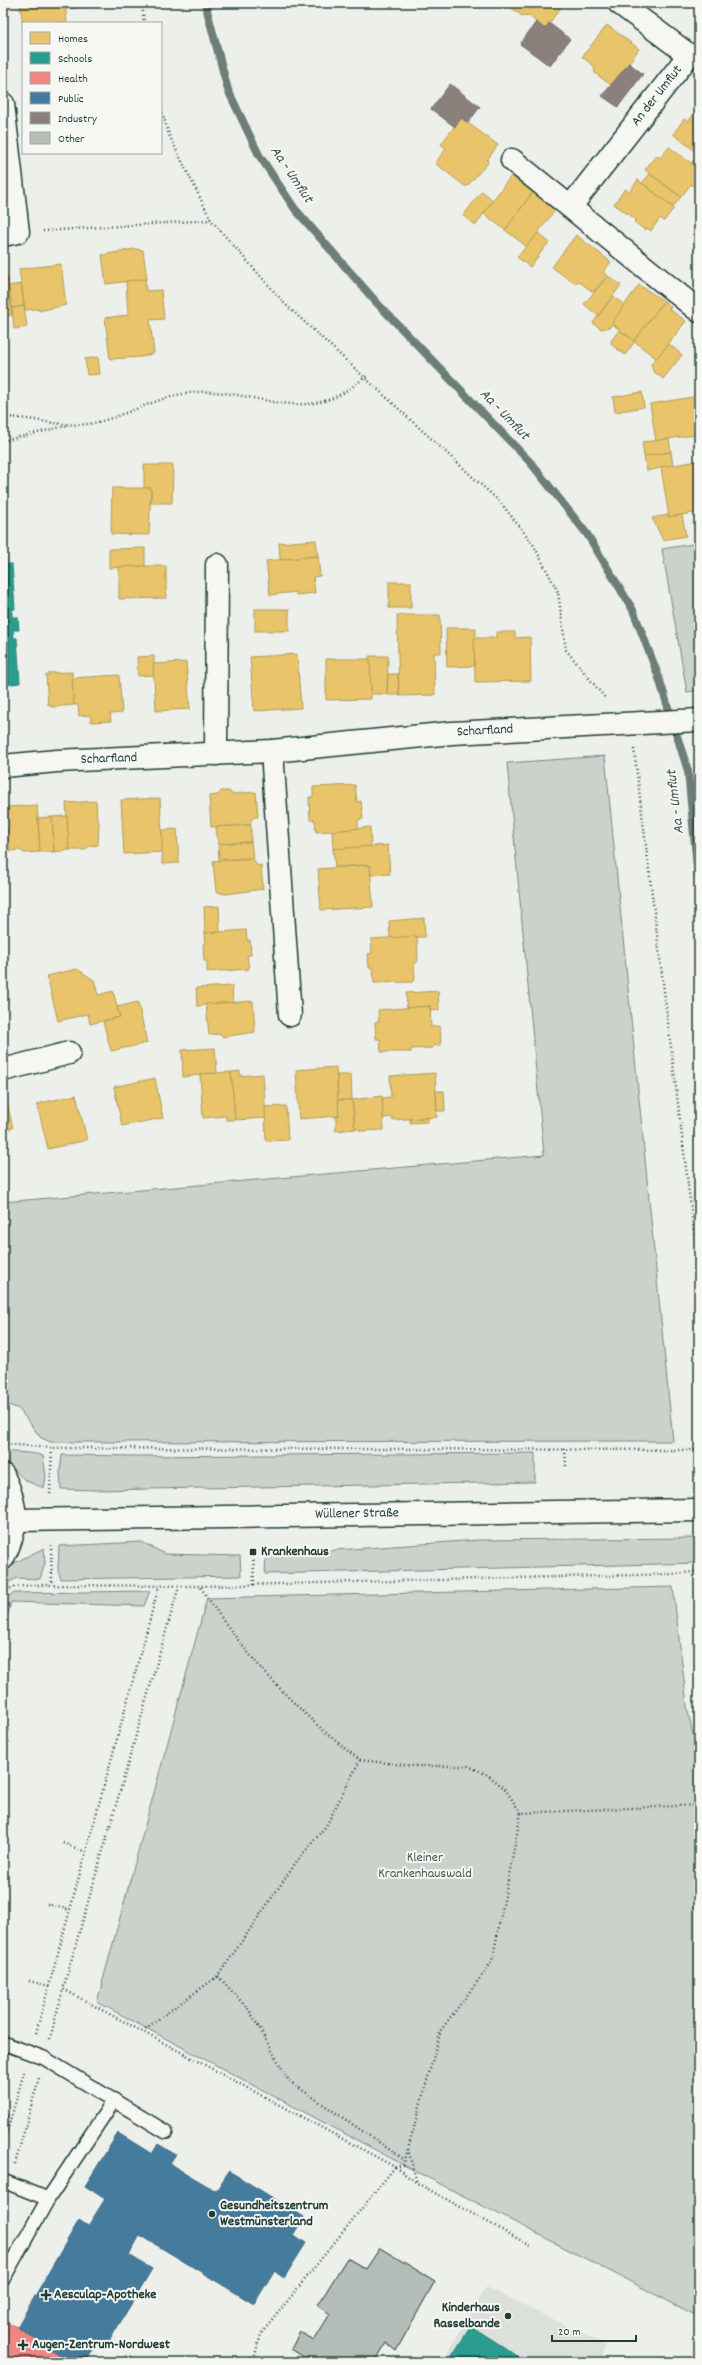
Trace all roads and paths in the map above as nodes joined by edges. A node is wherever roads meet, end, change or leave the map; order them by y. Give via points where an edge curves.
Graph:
1 (142, 3) edge
2 (619, 3) edge
3 (144, 22) edge
4 (3, 104) edge
5 (162, 112) edge
6 (512, 160) dead end
7 (571, 206) junction
8 (211, 220) junction
9 (11, 234) edge
10 (699, 311) edge
11 (367, 376) junction
12 (3, 416) edge
13 (70, 425) junction
14 (3, 442) edge
15 (216, 565) dead end
16 (693, 720) edge
17 (630, 722) junction
18 (272, 751) junction
19 (216, 754) junction
20 (3, 766) edge
21 (290, 1015) dead end
22 (69, 1053) dead end
23 (3, 1070) edge
24 (699, 1273) edge
25 (699, 1406) edge
26 (3, 1442) edge
27 (565, 1449) junction
28 (698, 1450) edge
29 (566, 1466) dead end
30 (3, 1475) edge
31 (699, 1491) edge
32 (699, 1510) edge
33 (16, 1520) junction
34 (253, 1552) dead end
35 (3, 1558) edge
36 (699, 1571) edge
37 (254, 1584) junction
38 (159, 1586) junction
39 (179, 1586) junction
40 (200, 1586) junction
41 (3, 1592) edge
42 (360, 1760) junction
43 (699, 1805) edge
44 (521, 1813) junction
45 (63, 1843) dead end
46 (86, 1852) junction
47 (47, 1904) dead end
48 (70, 1910) junction
49 (218, 1976) junction
50 (29, 1981) dead end
51 (49, 1986) junction
52 (63, 1989) junction
53 (142, 2031) junction
54 (3, 2044) edge
55 (30, 2053) junction
56 (44, 2058) junction
57 (114, 2100) junction
58 (3, 2115) edge
59 (11, 2117) junction
60 (166, 2132) dead end
61 (3, 2146) edge
62 (408, 2149) junction
63 (405, 2160) junction
64 (395, 2167) junction
65 (6, 2182) edge
66 (417, 2183) junction
67 (48, 2199) junction
68 (531, 2246) dead end
69 (3, 2279) edge
70 (254, 2362) edge

1 - 3 path
2 - 7 street, An der Umflut via 689,55
4 - 9 street
5 - 8 path via 169,134
6 - 7 street
7 - 10 street
8 - 9 path
8 - 11 path via 285,304
11 - 13 path via 334,398 314,404 294,404 198,392 176,396 99,421
11 - 17 path via 501,503 533,544 558,592 566,650 611,706
12 - 13 path
13 - 14 path
15 - 19 street
16 - 17 street, Scharfland
17 - 18 street, Scharfland via 452,733
17 - 24 path
18 - 19 street, Scharfland
18 - 21 street
19 - 20 street, Scharfland
22 - 23 street
25 - 28 path
26 - 27 path via 52,1448
27 - 28 path
27 - 29 path
28 - 31 path
30 - 33 street via 13,1497
32 - 33 street, Wüllener Straße
33 - 35 street via 12,1542
34 - 37 path
36 - 37 path via 676,1574
37 - 40 path
38 - 39 path
38 - 41 path via 32,1585 13,1587
38 - 46 path
39 - 40 path
39 - 52 path
40 - 42 path via 240,1641 284,1690 333,1740
42 - 44 path via 413,1766 468,1766 488,1775 505,1789
42 - 49 path via 326,1826 297,1861
43 - 44 path
44 - 62 path via 492,1962 441,2030
45 - 46 path
46 - 48 path
47 - 48 path
48 - 51 path
49 - 53 path
49 - 63 path via 249,2010 290,2081
50 - 51 path
51 - 55 path
52 - 53 path
52 - 56 path
53 - 64 path
54 - 55 lane
55 - 56 lane
55 - 59 path
56 - 57 lane
56 - 65 path
57 - 60 lane
57 - 67 lane
58 - 59 path
59 - 61 path
62 - 63 path
62 - 66 path
63 - 64 path via 403,2165
64 - 66 path
64 - 70 path via 261,2334
65 - 67 lane
66 - 68 path
67 - 69 lane

